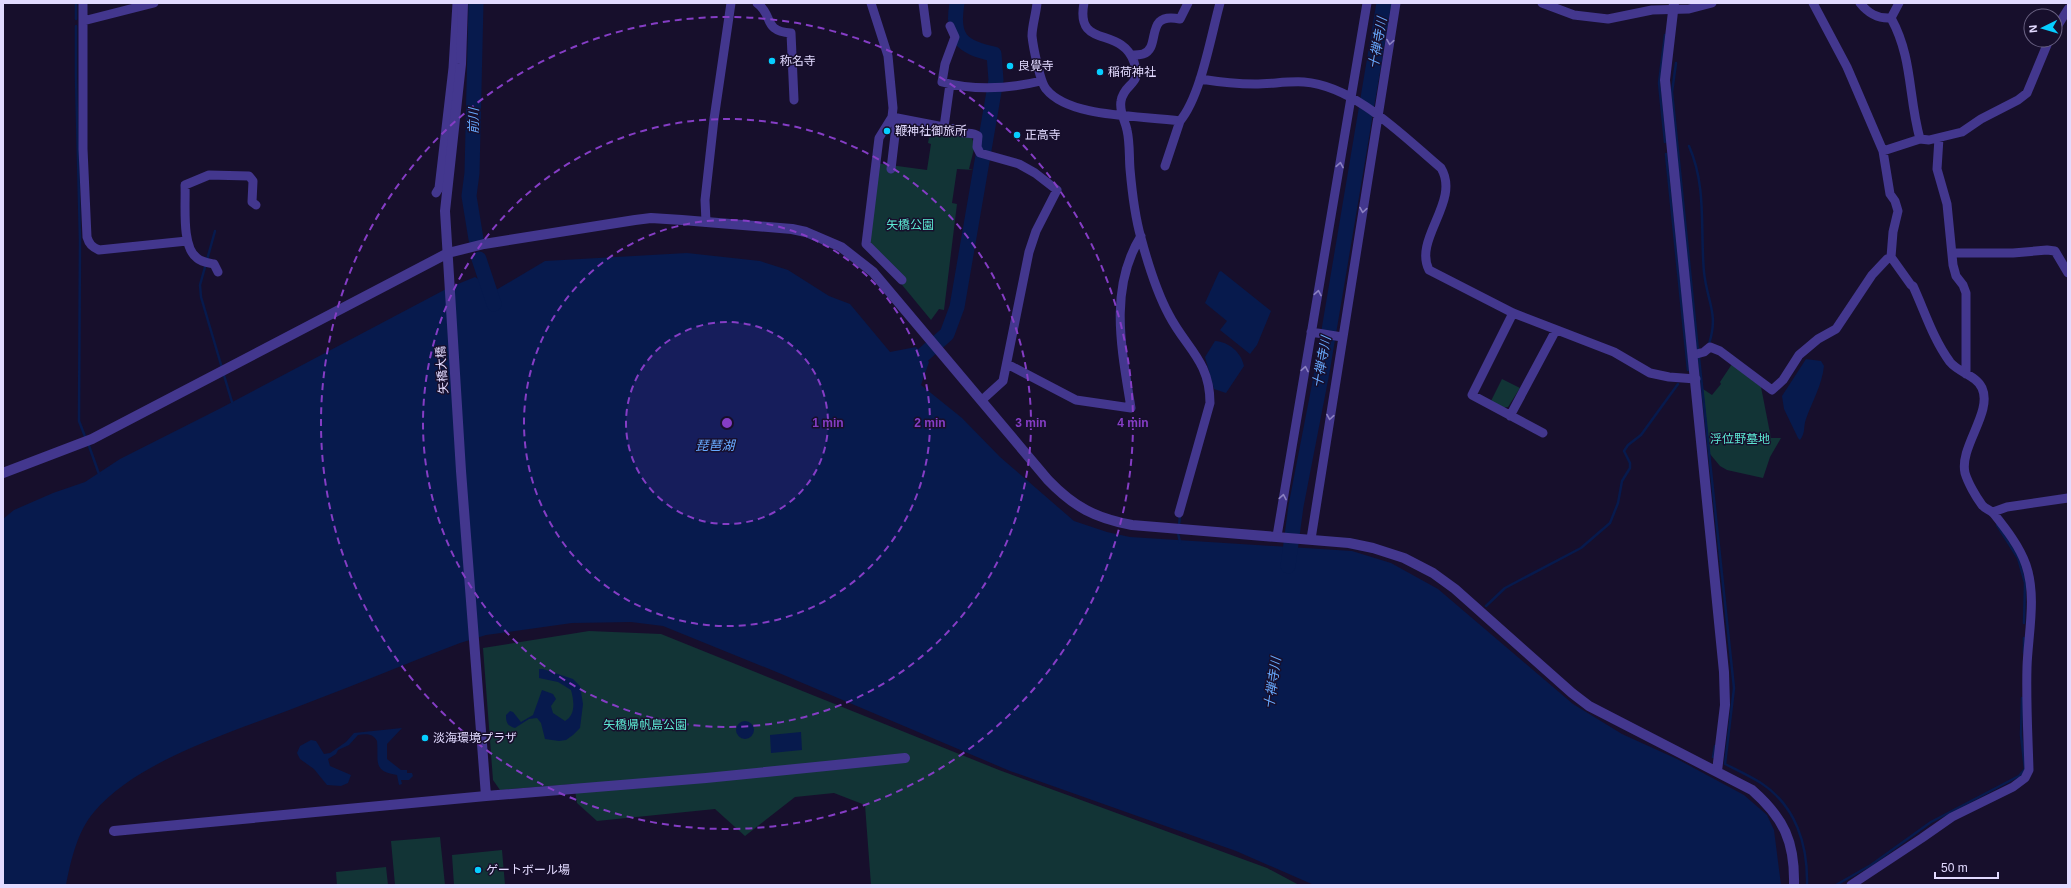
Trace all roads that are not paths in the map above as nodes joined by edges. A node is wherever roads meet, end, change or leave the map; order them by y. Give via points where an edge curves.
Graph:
1 (83, 3) edge
2 (154, 3) edge
3 (457, 3) edge
4 (463, 3) edge
5 (731, 3) edge
6 (757, 3) edge
7 (871, 3) edge
8 (923, 3) edge
9 (1037, 3) edge
10 (1084, 3) edge
11 (1188, 3) edge
12 (1220, 3) edge
13 (1368, 3) edge
14 (1396, 3) edge
15 (1542, 3) edge
16 (1712, 3) edge
17 (1813, 3) edge
18 (1860, 3) edge
19 (1899, 3) edge
20 (1674, 6) edge
21 (1891, 18) junction
22 (83, 21) junction
23 (950, 26) dead end
24 (927, 33) dead end
25 (2046, 48) edge
26 (1131, 55) junction
27 (1200, 79) junction
28 (1041, 81) junction
29 (950, 84) junction
30 (1353, 98) junction
31 (794, 100) dead end
32 (1122, 114) junction
33 (1377, 115) junction
34 (895, 117) junction
35 (1180, 121) junction
36 (944, 127) junction
37 (1939, 138) junction
38 (1920, 139) junction
39 (1884, 151) junction
40 (1165, 166) dead end
41 (891, 169) dead end
42 (436, 193) dead end
43 (256, 205) dead end
44 (706, 222) junction
45 (1141, 236) junction
46 (187, 241) junction
47 (448, 253) junction
48 (1952, 253) junction
49 (1891, 257) junction
50 (218, 272) dead end
51 (2068, 273) edge
52 (902, 280) dead end
53 (1513, 312) junction
54 (1556, 330) junction
55 (1314, 332) junction
56 (1340, 337) junction
57 (1693, 355) junction
58 (1007, 364) junction
59 (1966, 374) junction
60 (1696, 379) junction
61 (982, 400) junction
62 (1510, 416) junction
63 (1543, 433) dead end
64 (3, 473) edge
65 (2068, 498) edge
66 (1993, 512) junction
67 (1179, 513) dead end
68 (1279, 536) junction
69 (1309, 538) junction
70 (905, 758) dead end
71 (1717, 771) junction
72 (486, 796) junction
73 (114, 832) dead end
74 (1794, 883) edge
75 (1851, 885) edge

1 - 22 street
2 - 22 street
3 - 42 street via 453,68 439,188
4 - 47 street, 矢橋大橋 via 461,64 446,211
5 - 44 street via 714,119 705,200
6 - 31 street via 774,30 791,33
7 - 34 street via 888,56
8 - 24 street
9 - 28 street via 1032,36
10 - 26 street via 1082,16 1086,28 1121,44
11 - 26 street via 1180,19 1170,16 1156,26 1148,51 1144,54
12 - 27 street
13 - 30 street
14 -> 33 street
15 - 20 street via 1574,15 1608,19
16 - 20 street via 1689,9
17 - 39 street via 1847,67
18 - 21 street via 1867,13 1884,19
19 - 21 street
20 - 57 street via 1665,80
21 - 38 street via 1902,41 1910,71 1915,120
22 - 46 street via 83,149 89,242 99,250
23 - 29 street via 955,37 945,64 942,82
25 - 37 street via 2027,93 1962,132
26 - 32 street via 1137,74 1134,83 1123,96
27 - 30 street via 1231,84 1304,82
27 - 35 street
28 - 29 street via 995,88
28 - 32 street via 1054,97 1072,107 1092,112
29 - 36 street
30 - 33 street
55 -> 30 street
32 - 35 street
32 - 45 street via 1127,130 1131,176
33 - 53 street via 1442,168 1447,176 1447,190 1424,256 1429,270
33 -> 56 street
34 - 36 street
34 - 41 street
34 - 52 street via 879,138 866,244
35 - 40 street
36 - 58 street via 954,129 959,134 975,134 978,136 978,150 983,154 1019,164 1057,190 1036,230 1029,252
37 - 38 street
37 - 48 street via 1937,169 1947,204
38 - 39 street
39 - 49 street via 1890,194 1898,211
43 - 46 street via 252,202 253,181 249,176 209,175 185,185
44 - 47 street via 651,218 484,244
44 - 61 street via 792,229 818,236 842,247 873,272
45 - 58 street via 1129,261 1119,312 1131,408 1076,400
45 - 67 street via 1159,296 1170,317 1201,361 1210,389 1210,403
46 - 50 street via 197,259 214,264
47 - 64 street via 92,439
47 - 72 street, 矢橋大橋 via 461,471
48 - 51 street via 2012,254 2055,251
48 - 59 street via 1956,276 1966,293
49 - 57 street via 1887,258 1872,275 1836,329 1818,339 1799,356 1783,380 1772,390 1720,351 1710,347
49 - 59 street via 1913,286 1926,321 1944,353 1952,364
53 - 54 street
53 - 62 street via 1472,395
54 - 60 street via 1614,352 1650,373
54 - 62 street
55 - 56 street
68 -> 55 street
56 -> 69 street
57 - 60 street
58 - 61 street via 1003,381
59 - 66 street via 1983,389 1984,398 1966,457 1965,474 1982,506
60 - 71 street via 1724,672 1725,705
61 - 68 street via 1048,480 1065,497 1084,510 1109,521 1132,525
62 - 63 street
65 - 66 street via 2007,507
66 - 75 street via 2019,549 2030,582 2026,693 2029,770 2025,778 2013,787 1952,817
68 - 69 street
69 - 71 street via 1374,548 1404,558 1433,572 1561,684 1590,706
70 - 72 street
71 - 74 street via 1752,790 1780,818 1794,857
72 - 73 street

